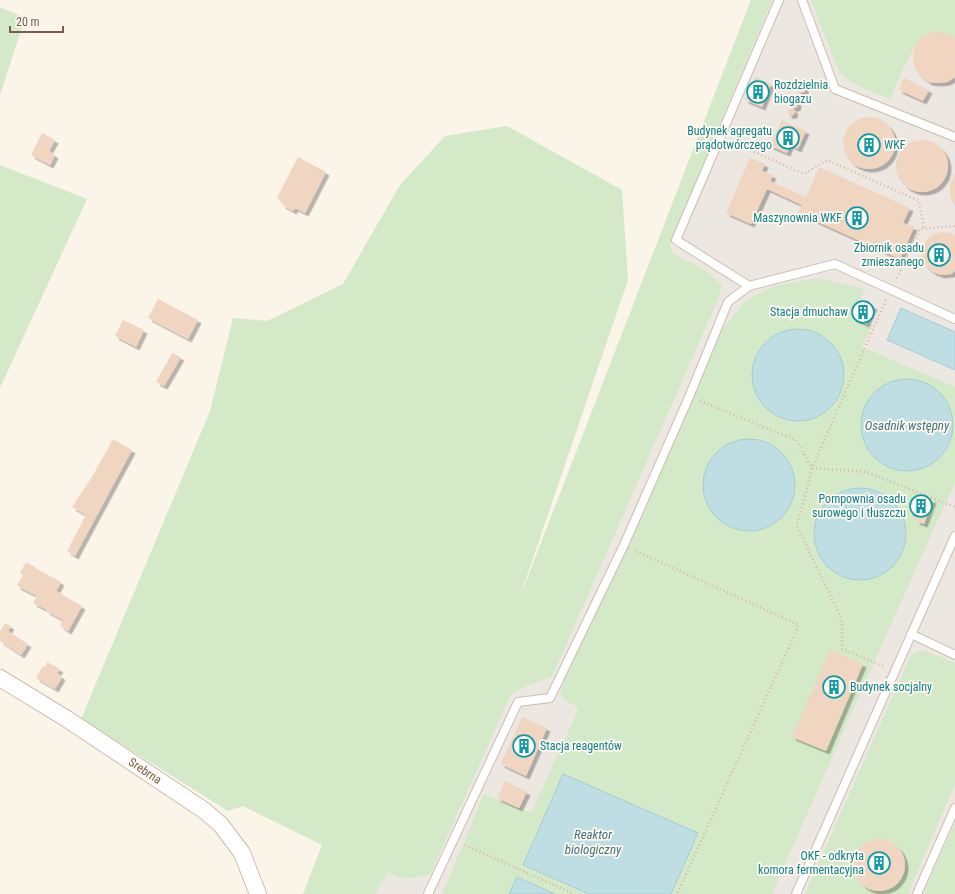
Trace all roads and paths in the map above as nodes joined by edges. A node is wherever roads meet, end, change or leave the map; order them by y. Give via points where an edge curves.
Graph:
1 (779, 0) edge
2 (802, 0) edge
3 (954, 135) edge
4 (720, 136) junction
5 (955, 226) edge
6 (924, 228) junction
7 (749, 286) junction
8 (891, 290) junction
9 (955, 319) edge
10 (689, 397) junction
11 (812, 468) junction
12 (955, 507) edge
13 (955, 536) edge
14 (624, 545) junction
15 (911, 634) junction
16 (955, 655) edge
17 (895, 670) junction
18 (0, 678) edge
19 (955, 808) edge
20 (454, 840) junction
21 (258, 894) edge
22 (428, 894) edge
23 (574, 894) edge
24 (677, 894) edge
25 (796, 894) edge
26 (917, 894) edge

1 - 4 lane
2 - 3 lane via 836,89
4 - 6 path via 804,174 827,160 919,201
4 - 7 lane via 676,240
5 - 6 path
6 - 8 path via 920,229
7 - 8 lane via 835,264
7 - 10 lane via 728,302
8 - 9 lane
8 - 11 path
10 - 11 path via 796,440
10 - 14 lane
11 - 12 path via 868,472
11 - 17 path via 797,526 842,620 842,649
13 - 15 lane
14 - 20 lane via 550,698 518,702
14 - 24 path via 799,625
15 - 16 lane
15 - 17 lane
17 - 25 lane
18 - 21 street, Srebrna via 67,719 205,811 221,826 242,853
19 - 26 lane
20 - 22 lane
20 - 23 path

